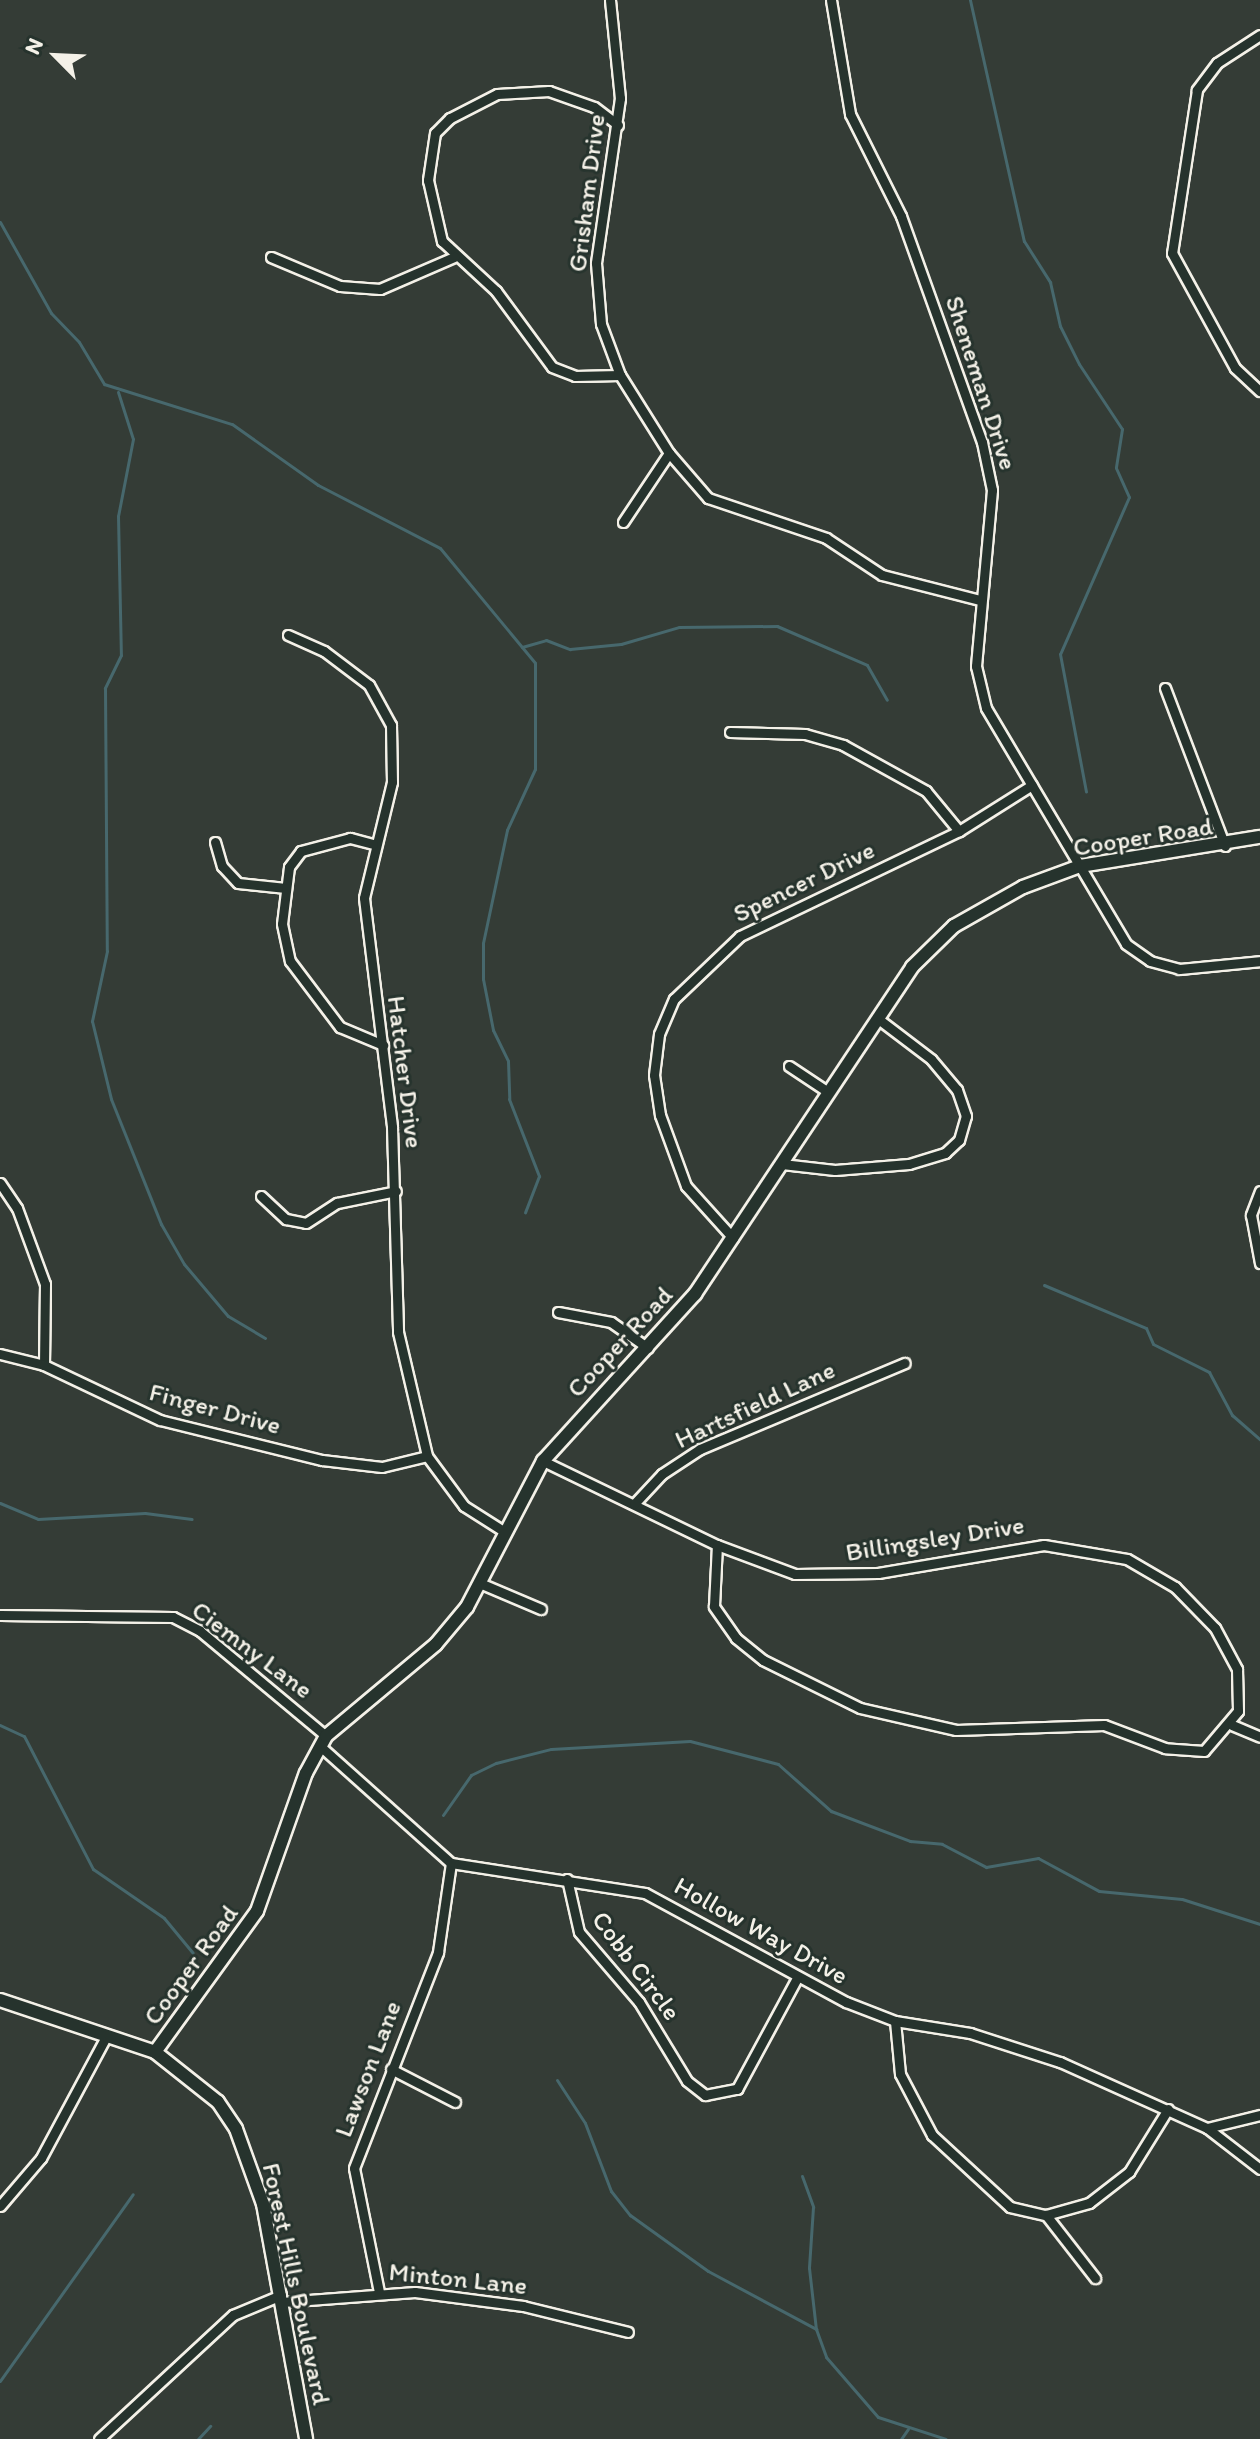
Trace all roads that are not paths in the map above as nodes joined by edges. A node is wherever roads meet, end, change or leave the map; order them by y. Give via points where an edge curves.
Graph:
1 (610, 0) edge
2 (831, 0) edge
3 (1260, 35) edge
4 (618, 125) junction
5 (271, 257) dead end
6 (454, 257) junction
7 (620, 375) junction
8 (1260, 391) edge
9 (669, 453) junction
10 (623, 522) dead end
11 (980, 600) junction
12 (288, 635) dead end
13 (1165, 688) dead end
14 (730, 732) dead end
15 (1032, 785) junction
16 (959, 831) junction
17 (1260, 837) edge
18 (215, 842) dead end
19 (373, 844) junction
20 (1225, 846) junction
21 (1080, 866) junction
22 (286, 888) junction
23 (1260, 961) edge
24 (877, 1018) junction
25 (383, 1045) junction
26 (789, 1066) dead end
27 (828, 1092) junction
28 (782, 1164) junction
29 (0, 1183) edge
30 (396, 1191) junction
31 (1260, 1191) edge
32 (261, 1196) dead end
33 (733, 1238) junction
34 (1260, 1263) edge
35 (558, 1312) dead end
36 (648, 1348) junction
37 (0, 1354) edge
38 (905, 1363) dead end
39 (44, 1365) junction
40 (427, 1456) junction
41 (543, 1461) junction
42 (634, 1504) junction
43 (505, 1532) junction
44 (717, 1545) junction
45 (482, 1584) junction
46 (541, 1609) dead end
47 (0, 1615) edge
48 (1232, 1725) junction
49 (1260, 1737) edge
50 (323, 1741) junction
51 (451, 1863) junction
52 (567, 1879) junction
53 (797, 1978) junction
54 (0, 2000) edge
55 (895, 2021) junction
56 (107, 2035) junction
57 (155, 2052) junction
58 (391, 2069) junction
59 (455, 2102) dead end
60 (1168, 2109) junction
61 (1260, 2115) edge
62 (1207, 2128) junction
63 (1260, 2169) edge
64 (0, 2206) edge
65 (1046, 2215) junction
66 (1095, 2278) dead end
67 (379, 2292) junction
68 (282, 2298) junction
69 (628, 2332) dead end
70 (99, 2439) edge
71 (306, 2439) edge

1 - 4 street, Grisham Drive
2 - 11 street, Sheneman Drive via 850,114 901,216 982,442 992,490 992,543
3 - 8 street via 1217,63 1197,90 1172,253 1235,368
4 - 6 street via 572,98 525,89 497,94 450,118 429,151 428,180 434,222
4 - 7 street, Grisham Drive via 596,263 601,324
5 - 6 street via 340,286 380,289
6 - 7 street via 496,291 552,367 575,376
7 - 9 street, Grisham Drive
9 - 10 street
9 - 11 street, Grisham Drive via 692,484 727,508 826,538 882,575
11 - 15 street, Sheneman Drive via 976,666 986,708
12 - 19 street, Hatcher Drive via 324,651 369,685 391,725 394,772
13 - 20 street
14 - 16 street via 805,734 843,745 926,791
15 - 16 street, Spencer Drive
15 - 21 street, Sheneman Drive
16 - 33 street, Spencer Drive via 764,922 718,953 674,999 659,1034 654,1075 660,1115 686,1186
17 - 20 street, Cooper Road
18 - 22 street via 222,866 238,883
19 - 22 street via 350,838 301,851
19 - 25 street, Hatcher Drive via 364,898
20 - 21 street, Cooper Road
21 - 23 street, Sheneman Drive via 1126,944 1150,961 1179,969
21 - 24 street, Cooper Road via 997,898 954,926 912,967
22 - 25 street via 282,924 290,961 340,1027
24 - 27 street, Cooper Road
24 - 28 street via 931,1059 957,1090 966,1116 959,1140 945,1153 909,1164 835,1170
25 - 30 street, Hatcher Drive
26 - 27 street
27 - 28 street, Cooper Road
28 - 33 street, Cooper Road
29 - 39 street via 17,1208 45,1284
30 - 32 street via 337,1203 296,1224
30 - 40 street, Hatcher Drive via 394,1304
31 - 34 street via 1251,1215
33 - 36 street, Cooper Road
35 - 36 street via 611,1322
36 - 41 street, Cooper Road
37 - 39 street, Finger Drive
38 - 42 street, Hartsfield Lane via 700,1449
39 - 40 street, Finger Drive via 160,1420 322,1460 382,1467
40 - 43 street, Hatcher Drive via 464,1506
41 - 42 street, Billingsley Drive
41 - 43 street, Cooper Road
42 - 44 street, Billingsley Drive
43 - 45 street, Cooper Road
44 - 48 street via 714,1606 736,1638 763,1660 860,1708 956,1730 1104,1725 1181,1750 1204,1751
44 - 48 street, Billingsley Drive via 783,1571 844,1577 1044,1545 1127,1559 1175,1587 1215,1628 1241,1687
45 - 46 street
45 - 50 street, Cooper Road via 436,1644
47 - 50 street, Ciemny Lane via 173,1617 200,1631
48 - 49 street
50 - 51 street
50 - 57 street, Cooper Road via 257,1911
51 - 52 street, Hollow Way Drive
51 - 58 street, Lawson Lane via 438,1952
52 - 53 street, Hollow Way Drive via 645,1893
52 - 53 street, Cobb Circle via 579,1932 639,2002 687,2081 705,2095 737,2089
53 - 55 street, Hollow Way Drive
54 - 56 street, Forest Hills Boulevard
55 - 60 street, Hollow Way Drive via 970,2033 1060,2062
55 - 65 street via 900,2074 932,2135 989,2194 1010,2207
56 - 57 street, Forest Hills Boulevard
56 - 64 street via 41,2158
57 - 68 street, Forest Hills Boulevard via 194,2078 236,2129 263,2204
58 - 59 street
58 - 67 street, Lawson Lane via 354,2168
60 - 62 street, Hollow Way Drive
60 - 65 street via 1129,2172 1089,2203
61 - 62 street
62 - 63 street, Hollow Way Drive
65 - 66 street
67 - 68 street, Minton Lane
67 - 69 street, Minton Lane via 523,2306
68 - 70 street, Minton Lane via 233,2315
68 - 71 street, Forest Hills Boulevard

